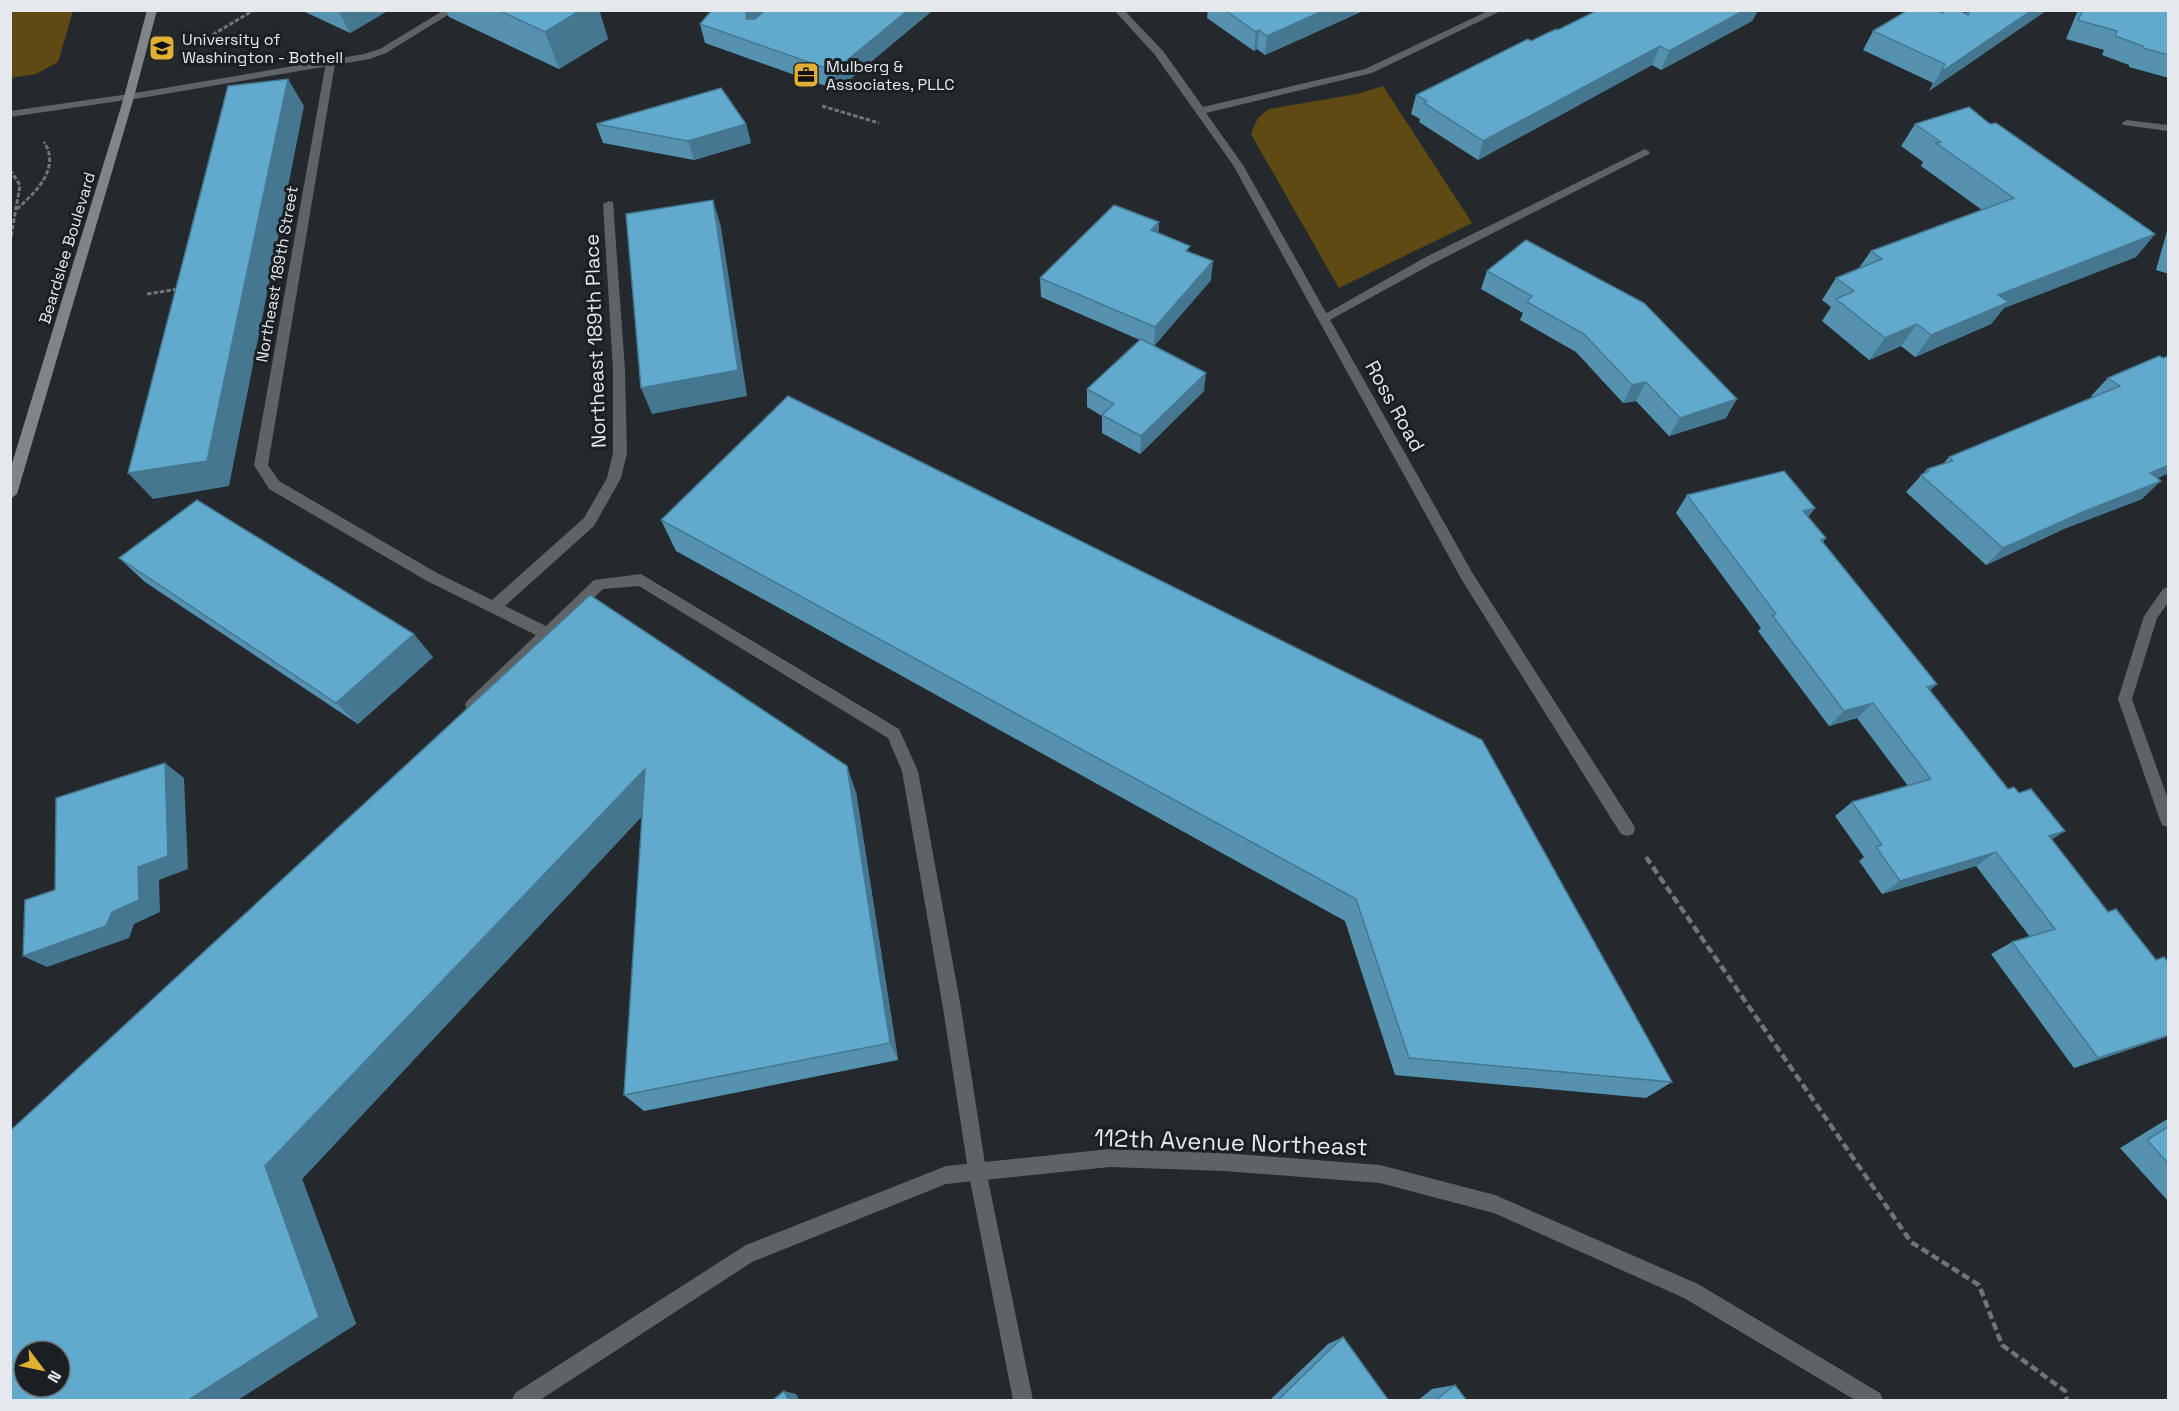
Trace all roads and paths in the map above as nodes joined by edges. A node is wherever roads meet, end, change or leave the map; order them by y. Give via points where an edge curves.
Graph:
1 (152, 10) edge
2 (254, 10) edge
3 (452, 10) edge
4 (1118, 10) edge
5 (1499, 10) edge
6 (207, 38) dead end
7 (330, 64) junction
8 (129, 97) junction
9 (822, 106) dead end
10 (1201, 111) junction
11 (10, 114) edge
12 (879, 123) dead end
13 (2127, 123) dead end
14 (2169, 128) edge
15 (39, 141) dead end
16 (1645, 152) dead end
17 (10, 170) edge
18 (609, 204) dead end
19 (16, 209) junction
20 (10, 243) edge
21 (186, 288) edge
22 (147, 294) dead end
23 (1324, 318) junction
24 (10, 494) edge
25 (2169, 593) edge
26 (494, 607) junction
27 (547, 633) junction
28 (461, 715) edge
29 (2169, 820) edge
30 (1627, 829) joint
31 (977, 1170) junction
32 (522, 1401) edge
33 (1023, 1401) edge
34 (1873, 1401) edge
35 (2067, 1401) edge

1 - 8 main road, Beardslee Boulevard
2 - 6 path
3 - 7 street via 383,51
4 - 10 street, Ross Road via 1160,53
5 - 10 street via 1368,71
7 - 8 street
7 - 26 street, Northeast 189th Street via 261,465 274,485 432,577
8 - 11 street
8 - 24 main road, Beardslee Boulevard
9 - 12 path
10 - 23 street, Ross Road via 1238,165
13 - 14 street
15 - 19 path via 46,143 50,155 47,175 34,195
16 - 23 street
17 - 19 path via 20,185
18 - 26 street, Northeast 189th Place via 620,370 620,453 614,478 589,522
19 - 20 path
21 - 22 path
23 - 30 street, Ross Road via 1468,578
25 - 29 street via 2151,616 2125,699
26 - 27 street
27 - 28 street
27 - 31 street via 599,584 641,580 894,734 912,783
30 - 35 path via 1911,1242 1980,1285 2002,1345 2065,1391
31 - 32 street, 112th Avenue Northeast via 946,1175 746,1255
31 - 33 street
31 - 34 street, 112th Avenue Northeast via 1110,1158 1380,1174 1495,1204 1691,1291

